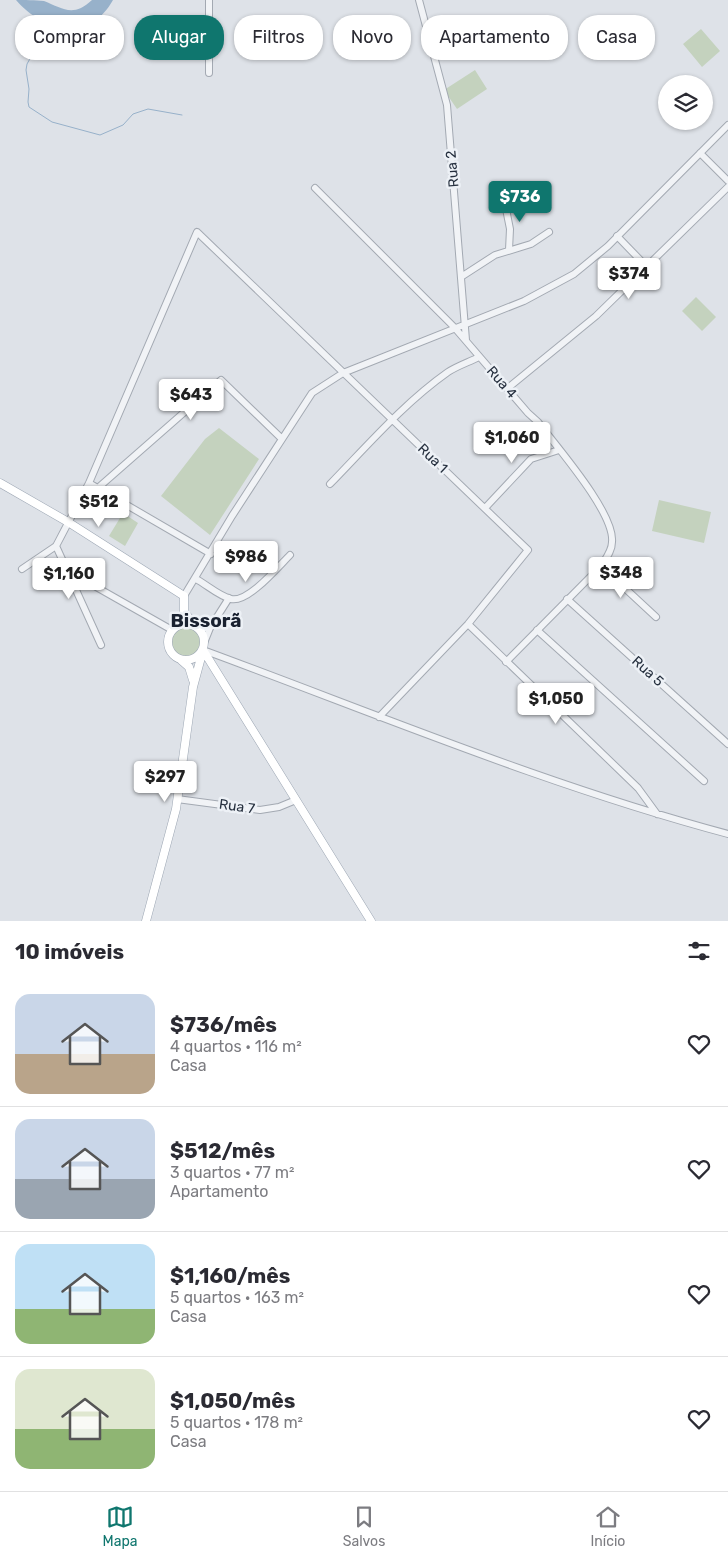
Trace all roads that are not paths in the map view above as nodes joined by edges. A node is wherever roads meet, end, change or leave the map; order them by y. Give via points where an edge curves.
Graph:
1 (209, 0) edge
2 (419, 0) edge
3 (209, 73) dead end
4 (728, 125) edge
5 (700, 153) junction
6 (728, 181) edge
7 (728, 187) edge
8 (315, 188) dead end
9 (504, 198) dead end
10 (549, 232) dead end
11 (617, 236) junction
12 (509, 250) junction
13 (646, 266) junction
14 (461, 276) junction
15 (465, 323) junction
16 (454, 327) junction
17 (466, 341) junction
18 (479, 357) junction
19 (343, 373) junction
20 (508, 388) junction
21 (392, 421) junction
22 (281, 438) junction
23 (559, 450) junction
24 (0, 483) edge
25 (89, 483) junction
26 (330, 484) dead end
27 (99, 488) junction
28 (484, 508) junction
29 (68, 522) junction
30 (56, 546) junction
31 (211, 554) junction
32 (290, 556) dead end
33 (601, 566) junction
34 (22, 568) dead end
35 (68, 571) junction
36 (196, 579) junction
37 (184, 596) junction
38 (230, 598) junction
39 (567, 599) junction
40 (656, 617) dead end
41 (468, 624) junction
42 (197, 627) junction
43 (210, 628) junction
44 (173, 629) junction
45 (537, 630) junction
46 (101, 646) dead end
47 (203, 646) junction
48 (181, 660) junction
49 (506, 662) junction
50 (193, 687) junction
51 (378, 717) junction
52 (728, 744) edge
53 (704, 781) dead end
54 (177, 799) junction
55 (296, 800) junction
56 (658, 815) junction
57 (728, 834) edge
58 (146, 921) edge
59 (371, 921) edge

1 - 3 street
2 - 14 street, Rua 2 via 445,94
4 - 5 street
5 - 6 street
5 - 11 street
7 - 13 street
8 - 16 street, Rua 4
9 - 12 street via 510,229
10 - 12 street via 531,244
11 - 13 street
11 - 15 street via 562,281 524,301
12 - 14 street
13 - 20 street via 582,329
14 - 15 street, Rua 2
15 - 16 street
15 - 17 street, Rua 2
16 - 17 street, Rua 4
16 - 19 street
17 - 18 street, Rua 4
18 - 20 street, Rua 4
18 - 21 street via 448,372
19 - 21 street, Rua 1
19 - 22 street via 312,393
19 - 25 street, Rua 1 via 197,232
20 - 23 street, Rua 4
21 - 26 street
21 - 28 street, Rua 1
22 - 27 street via 221,380
22 - 31 street
23 - 28 street via 531,459
23 - 33 street, Rua 4 via 608,518 612,542 610,553
24 - 29 main road
25 - 27 street
25 - 29 street
27 - 31 street
28 - 41 street, Rua 1 via 528,550
29 - 30 street
29 - 37 main road
30 - 34 street
30 - 35 street
31 - 36 street
32 - 38 street via 252,592 238,599
33 - 39 street, Rua 4
33 - 40 street
35 - 44 street
35 - 46 street
36 - 37 street
36 - 38 street
37 - 42 main road via 184,612
37 - 44 main road
38 - 43 street
39 - 45 street, Rua 4
39 - 52 street, Rua 5
41 - 49 street
41 - 51 street, Rua 1
42 - 43 street
42 - 44 main road via 183,624
42 - 47 main road via 203,636
43 - 47 street
44 - 48 main road via 168,647
45 - 49 street, Rua 4
45 - 53 street
47 - 48 main road via 194,658
47 - 50 main road
47 - 51 street
47 - 55 main road
48 - 50 main road via 191,670
49 - 56 street via 638,788
50 - 54 main road
51 - 56 street via 464,750
54 - 55 street, Rua 7 via 260,810
54 - 58 main road
55 - 59 main road
56 - 57 street

